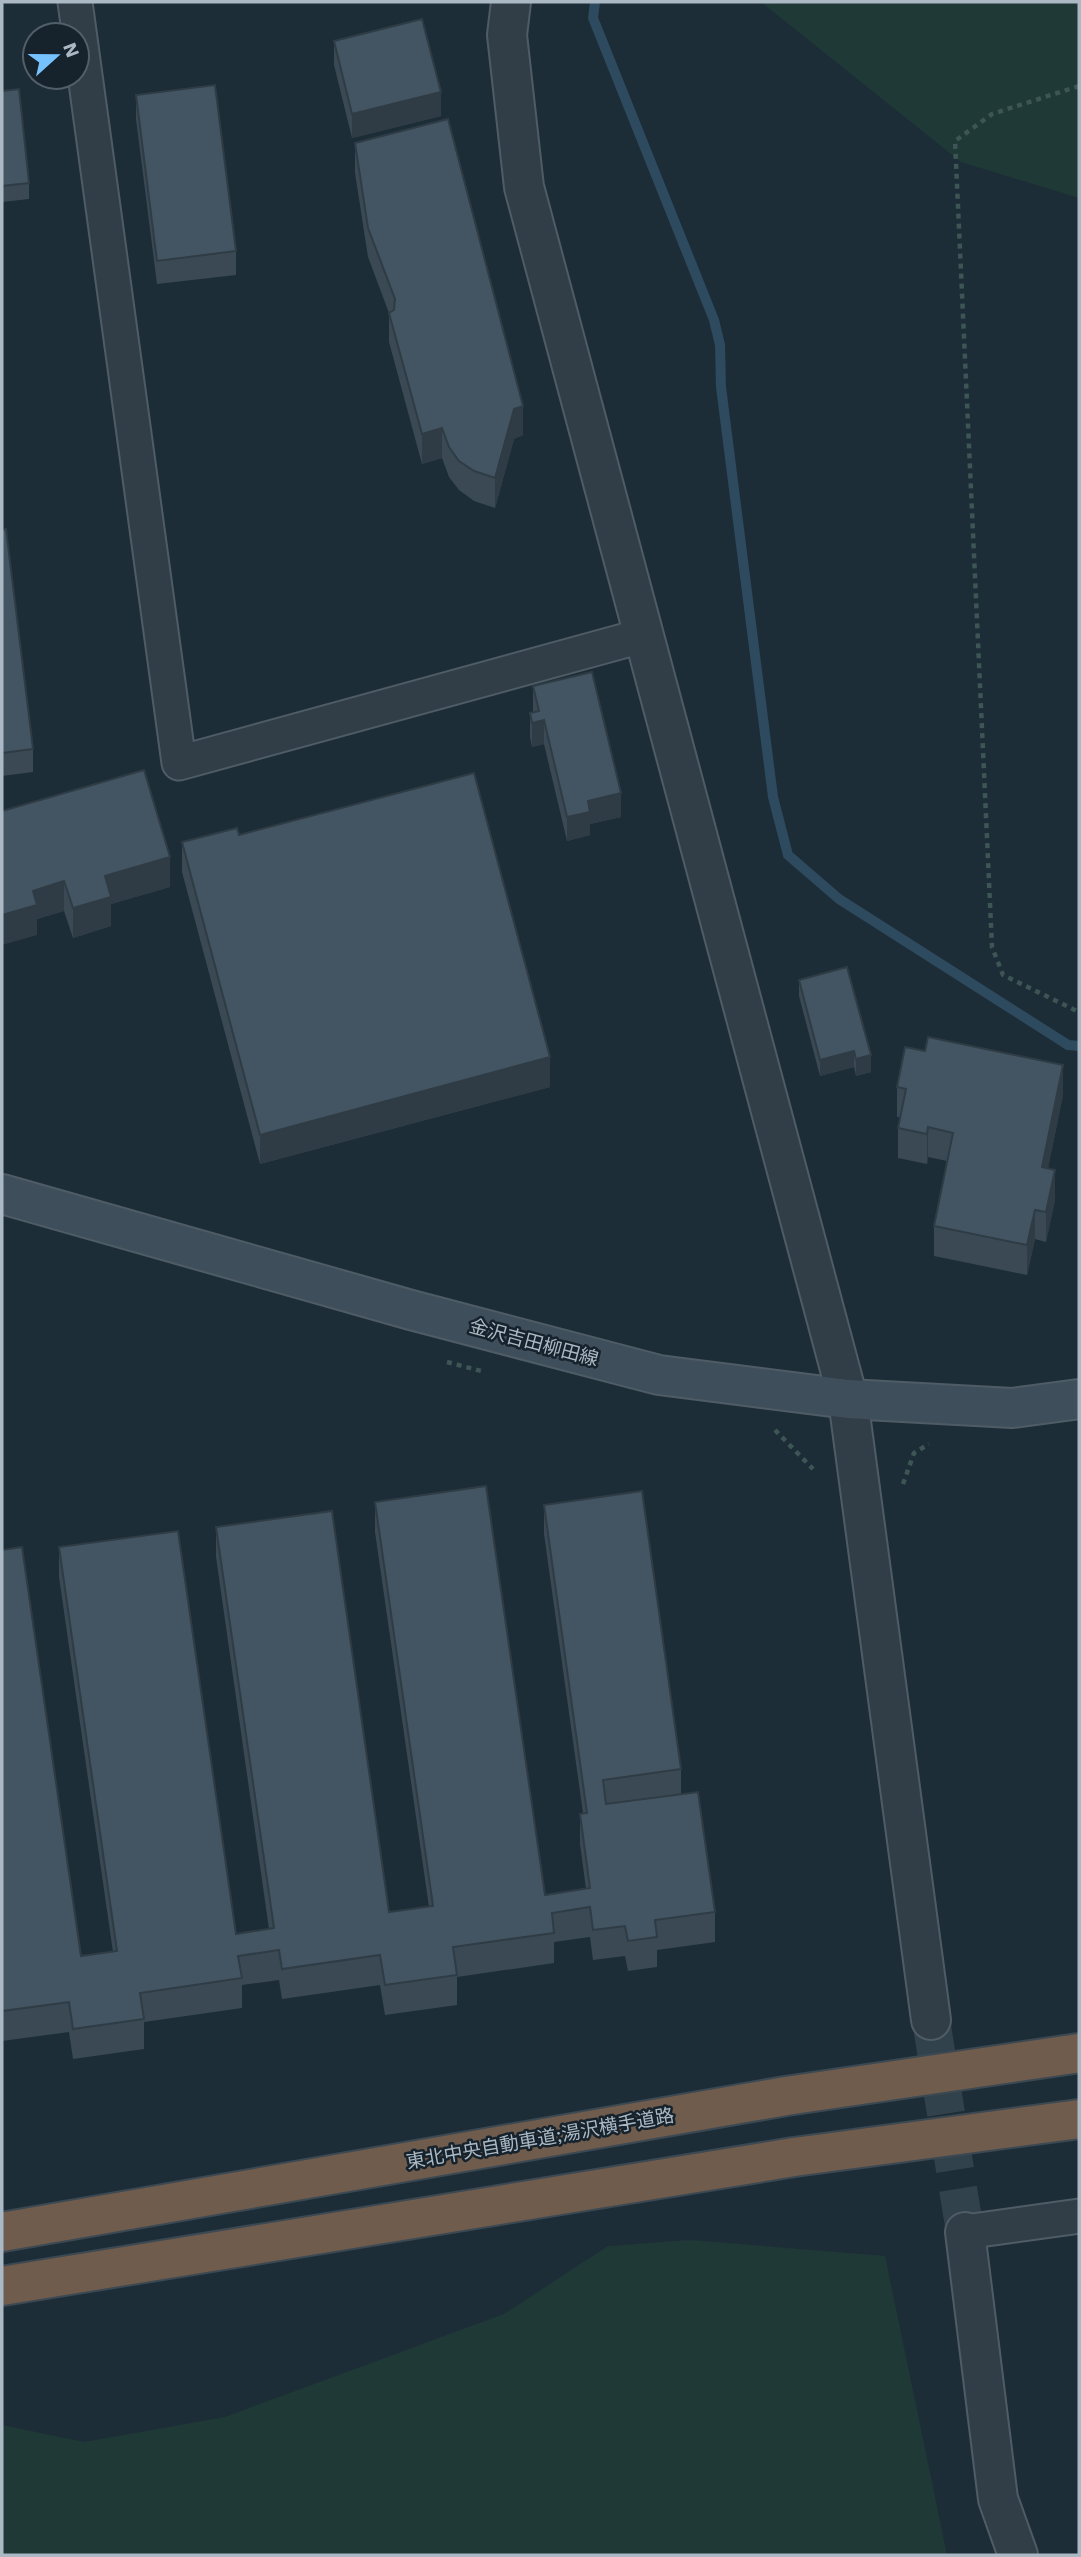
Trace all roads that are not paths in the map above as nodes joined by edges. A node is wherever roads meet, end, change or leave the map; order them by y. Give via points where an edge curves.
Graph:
1 (75, 2) edge
2 (511, 2) edge
3 (645, 635) junction
4 (2, 1194) edge
5 (848, 1399) junction
6 (1079, 1399) edge
7 (931, 2020) tunnel mouth
8 (1079, 2053) edge
9 (1079, 2119) edge
10 (1079, 2216) edge
11 (2, 2232) edge
12 (965, 2232) joint
13 (2, 2286) edge
14 (1018, 2555) edge

1 - 3 street via 179,763
2 - 3 street via 507,35 524,187
3 - 5 street
4 - 5 main road, 金沢吉田柳田線 via 659,1375
5 - 6 main road, 金沢吉田柳田線 via 1012,1408
5 - 7 street
8 - 11 highway, 東北中央自動車道;湯沢横手道路 via 786,2096
9 - 13 highway via 794,2157
10 - 12 street
12 - 14 street via 998,2499

